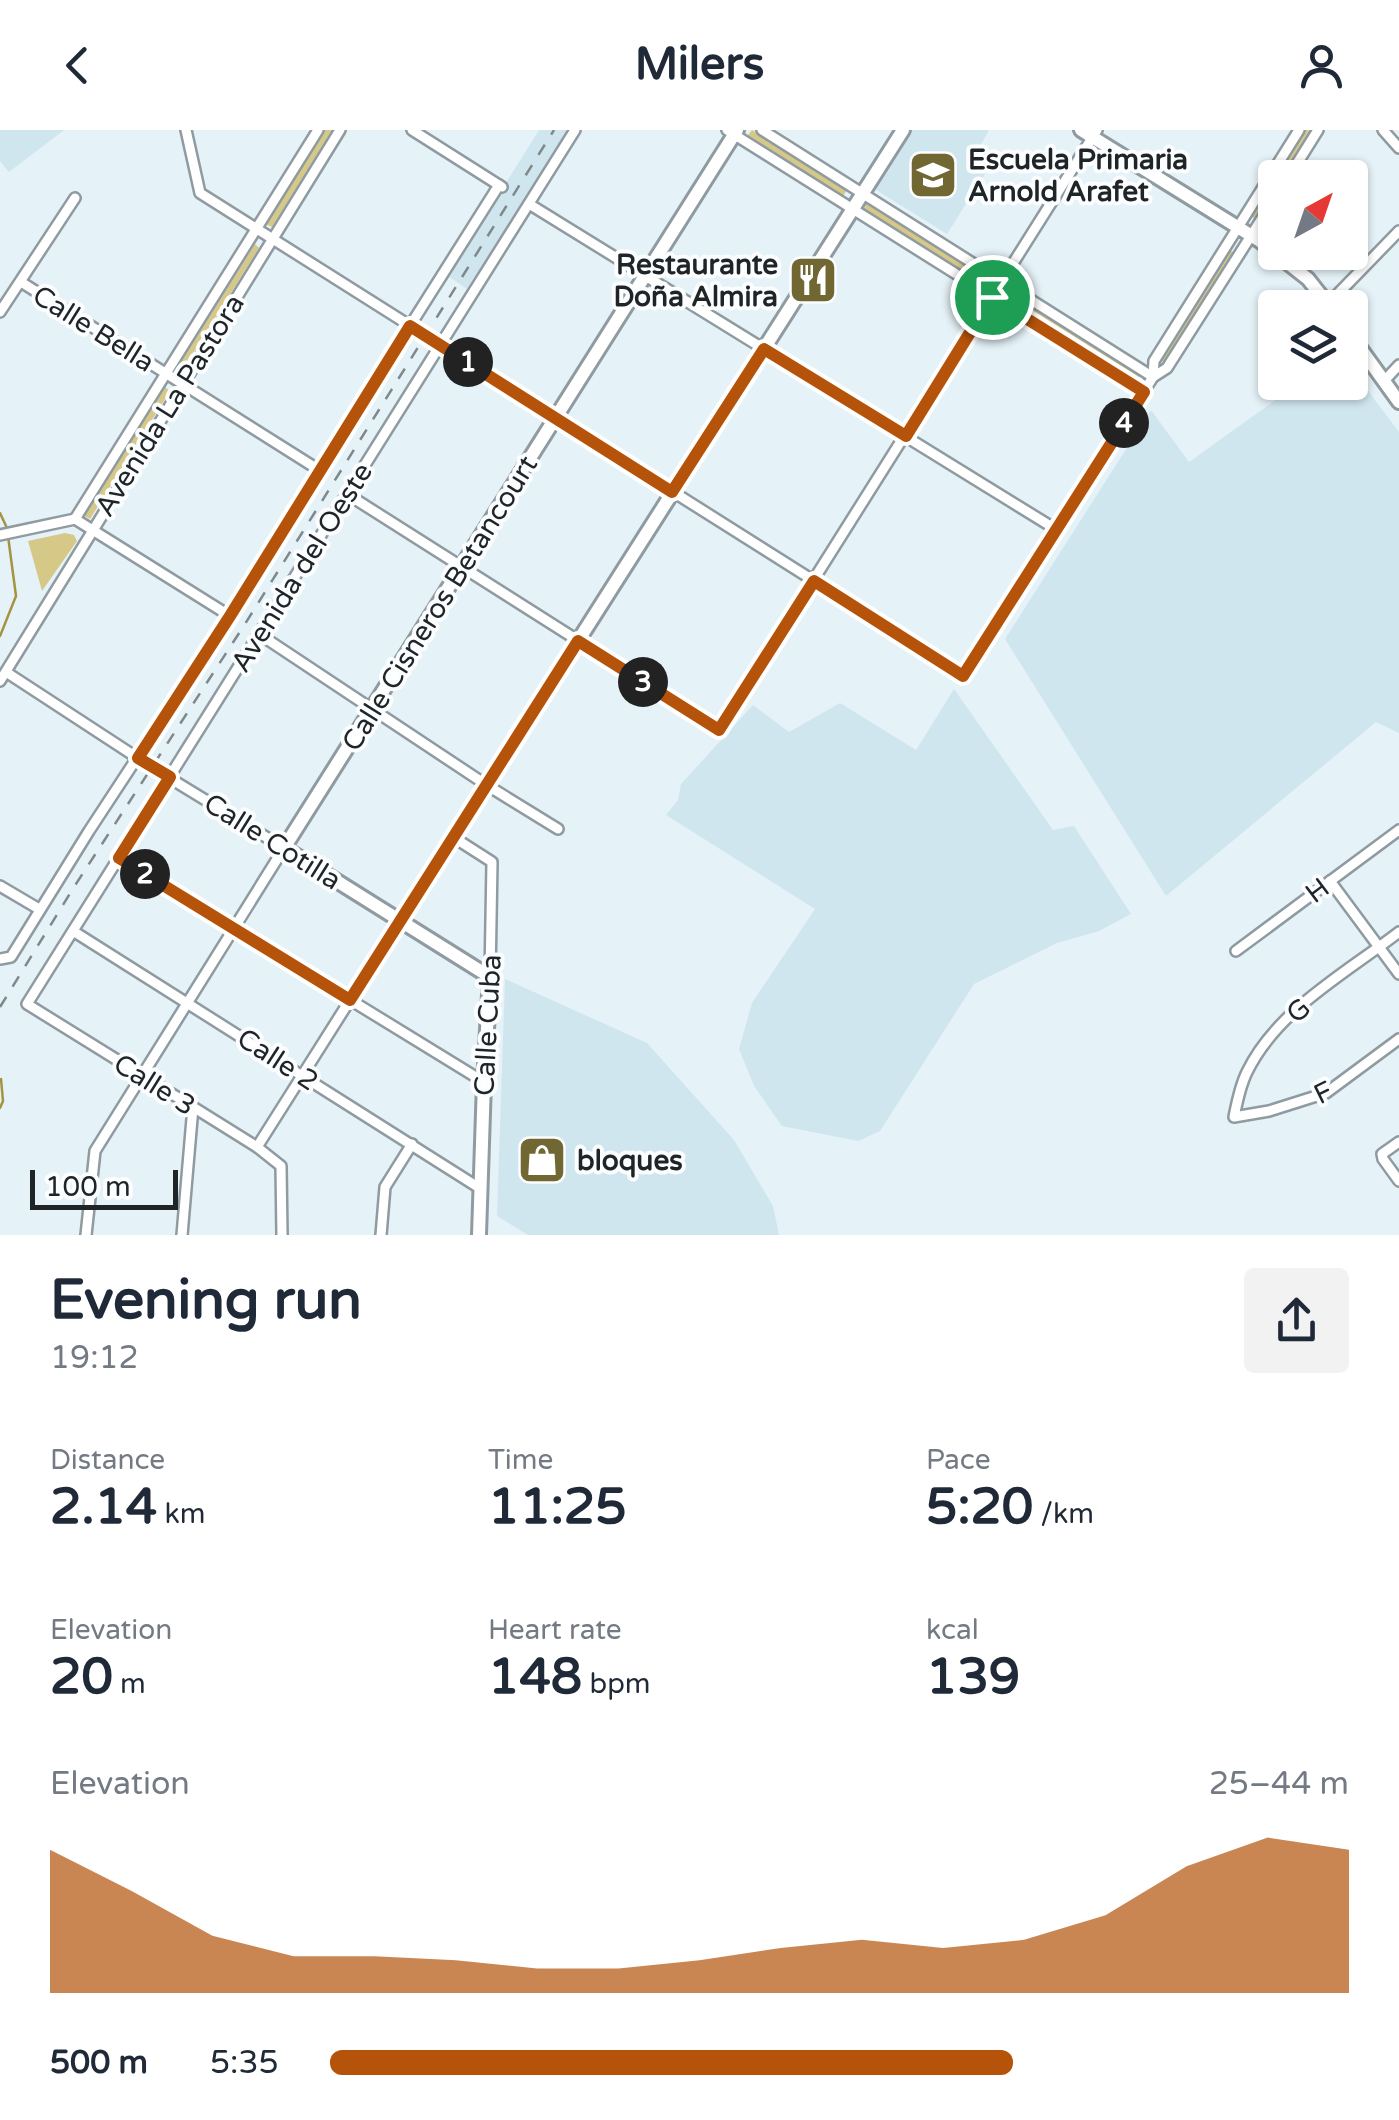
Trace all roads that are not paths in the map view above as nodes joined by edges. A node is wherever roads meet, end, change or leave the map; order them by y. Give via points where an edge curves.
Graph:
1 (186, 130) edge
2 (318, 130) edge
3 (340, 130) edge
4 (412, 130) edge
5 (575, 130) edge
6 (762, 130) edge
7 (902, 130) edge
8 (1299, 130) edge
9 (1318, 130) edge
10 (1383, 130) edge
11 (732, 131) edge
12 (1090, 132) edge
13 (1399, 148) edge
14 (1299, 160) edge
15 (862, 194) junction
16 (75, 198) dead end
17 (529, 204) junction
18 (852, 209) junction
19 (1258, 225) edge
20 (1238, 227) junction
21 (256, 229) junction
22 (1399, 231) edge
23 (1251, 236) junction
24 (272, 239) junction
25 (644, 275) junction
26 (21, 282) junction
27 (1002, 282) junction
28 (1315, 290) edge
29 (1345, 290) edge
30 (992, 297) junction
31 (0, 312) edge
32 (410, 326) junction
33 (440, 345) junction
34 (764, 349) junction
35 (1368, 359) edge
36 (1399, 365) edge
37 (166, 373) junction
38 (1153, 378) junction
39 (1384, 381) junction
40 (183, 384) junction
41 (1144, 392) junction
42 (1399, 402) edge
43 (556, 418) junction
44 (906, 436) junction
45 (319, 470) junction
46 (672, 492) junction
47 (347, 494) junction
48 (75, 519) junction
49 (92, 530) junction
50 (1057, 530) junction
51 (0, 535) edge
52 (460, 566) junction
53 (814, 581) junction
54 (230, 616) junction
55 (259, 634) junction
56 (578, 641) junction
57 (3, 677) edge
58 (372, 710) junction
59 (138, 758) junction
60 (170, 777) junction
61 (485, 784) junction
62 (558, 828) dead end
63 (1399, 830) edge
64 (453, 837) junction
65 (284, 848) junction
66 (119, 858) junction
67 (1330, 881) junction
68 (0, 886) edge
69 (38, 909) junction
70 (400, 920) junction
71 (234, 929) junction
72 (73, 931) junction
73 (1399, 932) edge
74 (1379, 948) junction
75 (1236, 950) dead end
76 (0, 960) edge
77 (1399, 974) edge
78 (490, 977) junction
79 (350, 1000) junction
80 (188, 1002) junction
81 (27, 1004) joint
82 (1399, 1039) edge
83 (302, 1075) junction
84 (142, 1076) junction
85 (484, 1082) junction
86 (194, 1106) junction
87 (1234, 1116) joint
88 (1399, 1142) edge
89 (412, 1144) junction
90 (256, 1147) junction
91 (1399, 1181) edge
92 (481, 1189) junction
93 (86, 1235) edge
94 (182, 1235) edge
95 (282, 1235) edge
96 (381, 1235) edge
97 (479, 1235) edge

1 - 21 street via 200,193
2 - 21 street, Avenida La Pastora
3 - 24 street, Avenida La Pastora
4 - 32 street, Avenida del Oeste via 501,186
5 - 17 street, Avenida del Oeste
6 - 15 street
7 - 15 street
8 - 20 street
9 - 14 street
10 - 13 street
11 - 18 street
11 - 25 street, Calle Cisneros Betancourt
12 - 20 street
12 - 27 street
15 - 18 street
15 - 27 street
16 - 26 street
17 - 25 street
17 - 33 street, Avenida del Oeste
18 - 30 street
18 - 34 street
19 - 23 street
20 - 23 street
20 - 38 street via 1154,361
21 - 24 street
21 - 37 street, Avenida La Pastora
22 - 29 street
23 - 28 street
23 - 38 street via 1167,368
24 - 32 street
24 - 40 street, Avenida La Pastora
25 - 34 street
25 - 43 street, Calle Cisneros Betancourt
26 - 31 street
26 - 37 street, Calle Bella
27 - 30 street
27 - 38 street
30 - 41 street
30 - 44 street
32 - 33 street
32 - 45 street, Avenida del Oeste
33 - 43 street
33 - 47 street, Avenida del Oeste
34 - 44 street
34 - 46 street
35 - 39 street
36 - 39 street
37 - 40 street, Calle Bella
37 - 48 street, Avenida La Pastora
38 - 41 street
39 - 42 street
40 - 45 street, Calle Bella
40 - 49 street, Avenida La Pastora
41 - 50 street
43 - 46 street
43 - 52 street, Calle Cisneros Betancourt
44 - 50 street
44 - 53 street
45 - 54 street, Avenida del Oeste
46 - 53 street
46 - 56 street
47 - 52 street
47 - 55 street, Avenida del Oeste
48 - 49 street
48 - 51 street
49 - 54 street
49 - 57 street, Avenida La Pastora
50 - 53 street via 963,676
52 - 56 street
52 - 58 street, Calle Cisneros Betancourt
53 - 56 street via 719,730
54 - 59 street, Avenida del Oeste
55 - 58 street
55 - 60 street, Avenida del Oeste
56 - 61 street
57 - 59 street, Calle Cotilla
58 - 61 street
58 - 65 street, Calle Cisneros Betancourt
59 - 60 street, Calle Cotilla
59 - 69 street, Avenida del Oeste
60 - 65 street, Calle Cotilla
60 - 66 street, Avenida del Oeste
61 - 62 street
61 - 64 street
63 - 67 street, H
64 - 70 street
64 - 78 street, Calle Cuba via 492,862
65 - 70 street, Calle Cotilla
65 - 71 street, Calle Cisneros Betancourt
66 - 71 street
66 - 72 street, Avenida del Oeste
67 - 74 street
67 - 75 street, H
68 - 69 street
69 - 76 street, Avenida del Oeste via 11,956
70 - 78 street, Calle Cotilla
70 - 79 street
71 - 79 street
71 - 80 street, Calle Cisneros Betancourt
72 - 80 street, Calle 2
72 - 81 street, Avenida del Oeste
73 - 74 street, G
74 - 77 street
74 - 87 street, G via 1272,1034 1246,1073
78 - 85 street, Calle Cuba
79 - 83 street
79 - 85 street
80 - 83 street, Calle 2
80 - 84 street, Calle Cisneros Betancourt
81 - 84 street, Calle 3
82 - 87 street, F via 1326,1093
83 - 89 street, Calle 2
83 - 90 street
84 - 86 street, Calle 3
84 - 93 street, Calle Cisneros Betancourt via 94,1152
85 - 92 street, Calle Cuba
86 - 90 street, Calle 3
86 - 94 street
88 - 91 street via 1382,1154
89 - 92 street, Calle 2
89 - 96 street via 385,1187
90 - 95 street, Calle 3 via 282,1166
92 - 97 street, Calle Cuba

